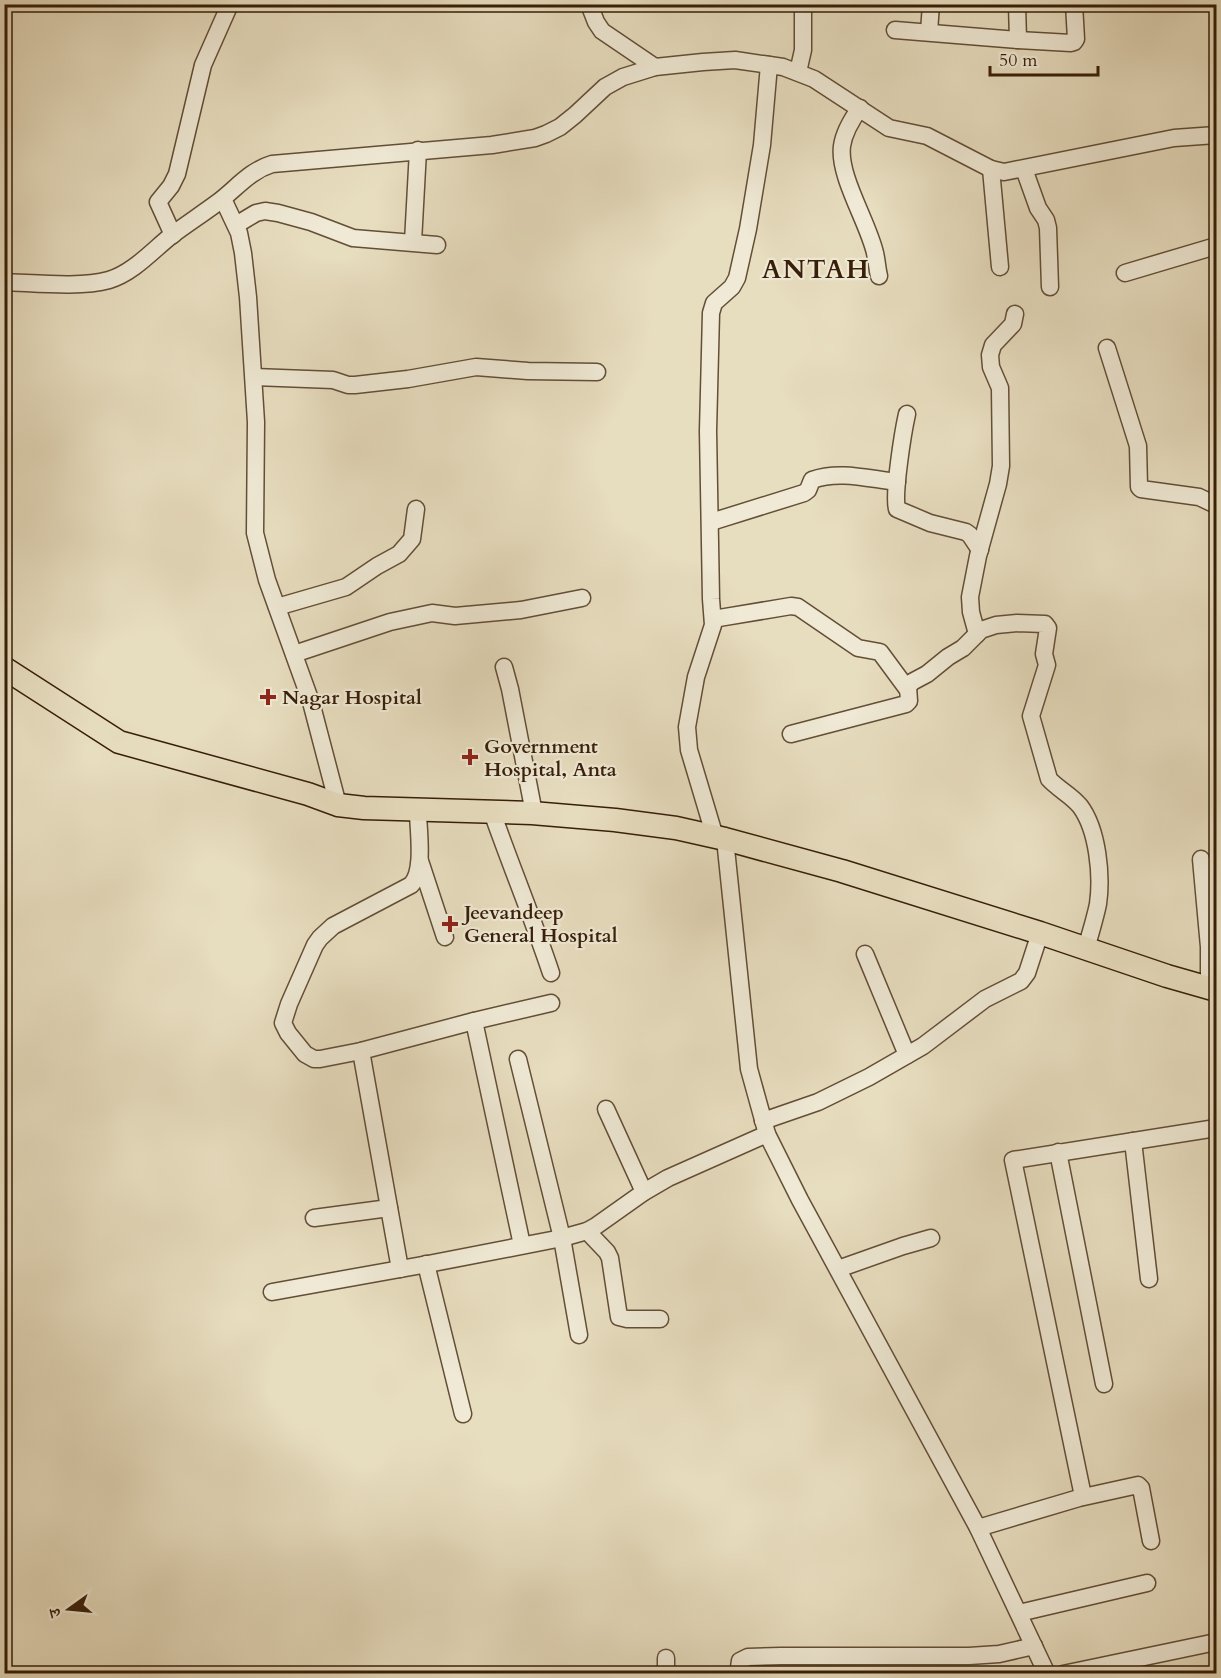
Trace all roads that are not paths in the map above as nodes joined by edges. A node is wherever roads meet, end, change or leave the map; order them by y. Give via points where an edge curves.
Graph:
1 (230, 4) edge
2 (589, 4) edge
3 (803, 4) edge
4 (931, 4) edge
5 (1017, 4) edge
6 (1074, 4) edge
7 (895, 30) dead end
8 (928, 33) junction
9 (1018, 40) junction
10 (769, 64) junction
11 (656, 67) junction
12 (798, 72) junction
13 (860, 108) junction
14 (1216, 135) edge
15 (418, 150) junction
16 (1024, 168) junction
17 (991, 169) junction
18 (223, 199) junction
19 (236, 225) junction
20 (173, 235) junction
21 (413, 242) junction
22 (437, 245) dead end
23 (1216, 246) edge
24 (1000, 267) dead end
25 (1125, 273) dead end
26 (879, 276) dead end
27 (4, 282) edge
28 (1050, 287) dead end
29 (1015, 314) dead end
30 (1107, 348) dead end
31 (597, 372) dead end
32 (254, 377) junction
33 (907, 414) dead end
34 (897, 482) junction
35 (1216, 505) edge
36 (416, 509) dead end
37 (711, 522) junction
38 (980, 550) junction
39 (582, 598) dead end
40 (277, 607) junction
41 (713, 619) junction
42 (977, 634) junction
43 (294, 654) junction
44 (504, 667) dead end
45 (4, 668) edge
46 (908, 690) junction
47 (791, 734) dead end
48 (338, 805) junction
49 (418, 811) junction
50 (492, 812) junction
51 (534, 813) junction
52 (720, 838) junction
53 (1201, 859) dead end
54 (420, 861) junction
55 (1040, 933) junction
56 (445, 937) dead end
57 (1086, 949) junction
58 (865, 954) dead end
59 (550, 973) dead end
60 (1213, 989) edge
61 (551, 1003) dead end
62 (474, 1021) junction
63 (361, 1051) junction
64 (907, 1055) junction
65 (518, 1059) dead end
66 (606, 1109) dead end
67 (765, 1127) junction
68 (1216, 1128) edge
69 (1133, 1141) junction
70 (1058, 1152) junction
71 (644, 1192) junction
72 (389, 1208) junction
73 (314, 1218) dead end
74 (587, 1231) junction
75 (562, 1238) junction
76 (931, 1238) dead end
77 (522, 1245) junction
78 (426, 1264) junction
79 (400, 1269) junction
80 (838, 1269) junction
81 (1149, 1279) dead end
82 (272, 1292) dead end
83 (660, 1319) dead end
84 (579, 1335) dead end
85 (1104, 1384) dead end
86 (463, 1414) dead end
87 (1083, 1496) junction
88 (978, 1528) junction
89 (1151, 1541) dead end
90 (1147, 1583) dead end
91 (1019, 1613) junction
92 (1216, 1642) edge
93 (1034, 1646) junction
94 (738, 1674) edge
95 (1047, 1674) edge
96 (1063, 1674) edge

1 - 20 street via 203,65 177,174 158,202
2 - 11 street via 602,31
3 - 12 street via 803,50
4 - 8 street
5 - 9 street
6 - 9 street via 1074,42
7 - 8 street
8 - 9 street
10 - 11 street via 735,60
10 - 12 street
10 - 37 street via 762,145 737,278 714,303 711,313
11 - 15 street via 614,81 575,116 540,136 492,145
12 - 13 street via 822,82
13 - 17 street via 889,128 927,136
13 - 26 street via 844,136 842,159
14 - 16 street via 1174,138
15 - 18 street via 272,164 252,172
15 - 21 street
16 - 17 street via 1004,172
16 - 28 street via 1048,228
17 - 24 street
18 - 19 street
18 - 20 street
19 - 21 street via 256,213 278,213 353,238
19 - 32 street via 245,265
20 - 27 street via 111,280 74,284
21 - 22 street
23 - 25 street
29 - 38 street via 1013,324 993,345 990,356 1000,388 1001,466
30 - 35 street via 1138,446 1140,489 1199,497
31 - 32 street via 476,367 355,385 333,380
32 - 40 street via 255,533
33 - 34 street
34 - 37 street via 840,475 820,478 812,480 804,493
34 - 38 street via 899,511 966,532
36 - 40 street via 412,539 399,554 346,587
37 - 41 street
38 - 42 street via 970,602
39 - 43 street via 521,610 455,616 432,613 390,622
40 - 43 street
41 - 46 street via 798,607 858,648 880,652
41 - 52 street via 696,677 687,728 689,750
42 - 46 street via 974,640 912,682
42 - 57 street via 996,625 1044,623 1048,627 1044,654 1047,666 1031,719 1049,779 1071,796 1083,812 1096,849 1098,904
43 - 48 street
44 - 51 street
45 - 48 main road via 119,742
46 - 47 street via 906,704
48 - 49 main road
49 - 50 main road
49 - 54 street
50 - 51 main road
50 - 59 street
51 - 52 main road via 640,823
52 - 55 main road via 842,871
52 - 67 street via 749,1069
53 - 60 street
54 - 56 street
54 - 63 street via 411,885 333,926 320,938 283,1020 288,1033 310,1058
55 - 57 main road
55 - 64 street via 1025,978 985,999
57 - 60 main road
58 - 64 street
61 - 62 street
62 - 63 street
62 - 77 street
63 - 72 street
64 - 67 street
65 - 75 street
66 - 71 street
67 - 71 street
67 - 80 street
68 - 69 street
69 - 70 street
69 - 81 street
70 - 85 street
70 - 87 street via 1012,1160
71 - 74 street
72 - 73 street
72 - 79 street
74 - 75 street
74 - 83 street via 609,1256 620,1318
75 - 77 street
75 - 84 street
76 - 80 street
77 - 78 street
78 - 79 street
78 - 86 street
79 - 82 street
80 - 88 street
87 - 88 street
87 - 89 street via 1139,1485
88 - 91 street
90 - 91 street
91 - 93 street
92 - 96 street
93 - 94 street via 969,1656 748,1658 740,1661
93 - 95 street

